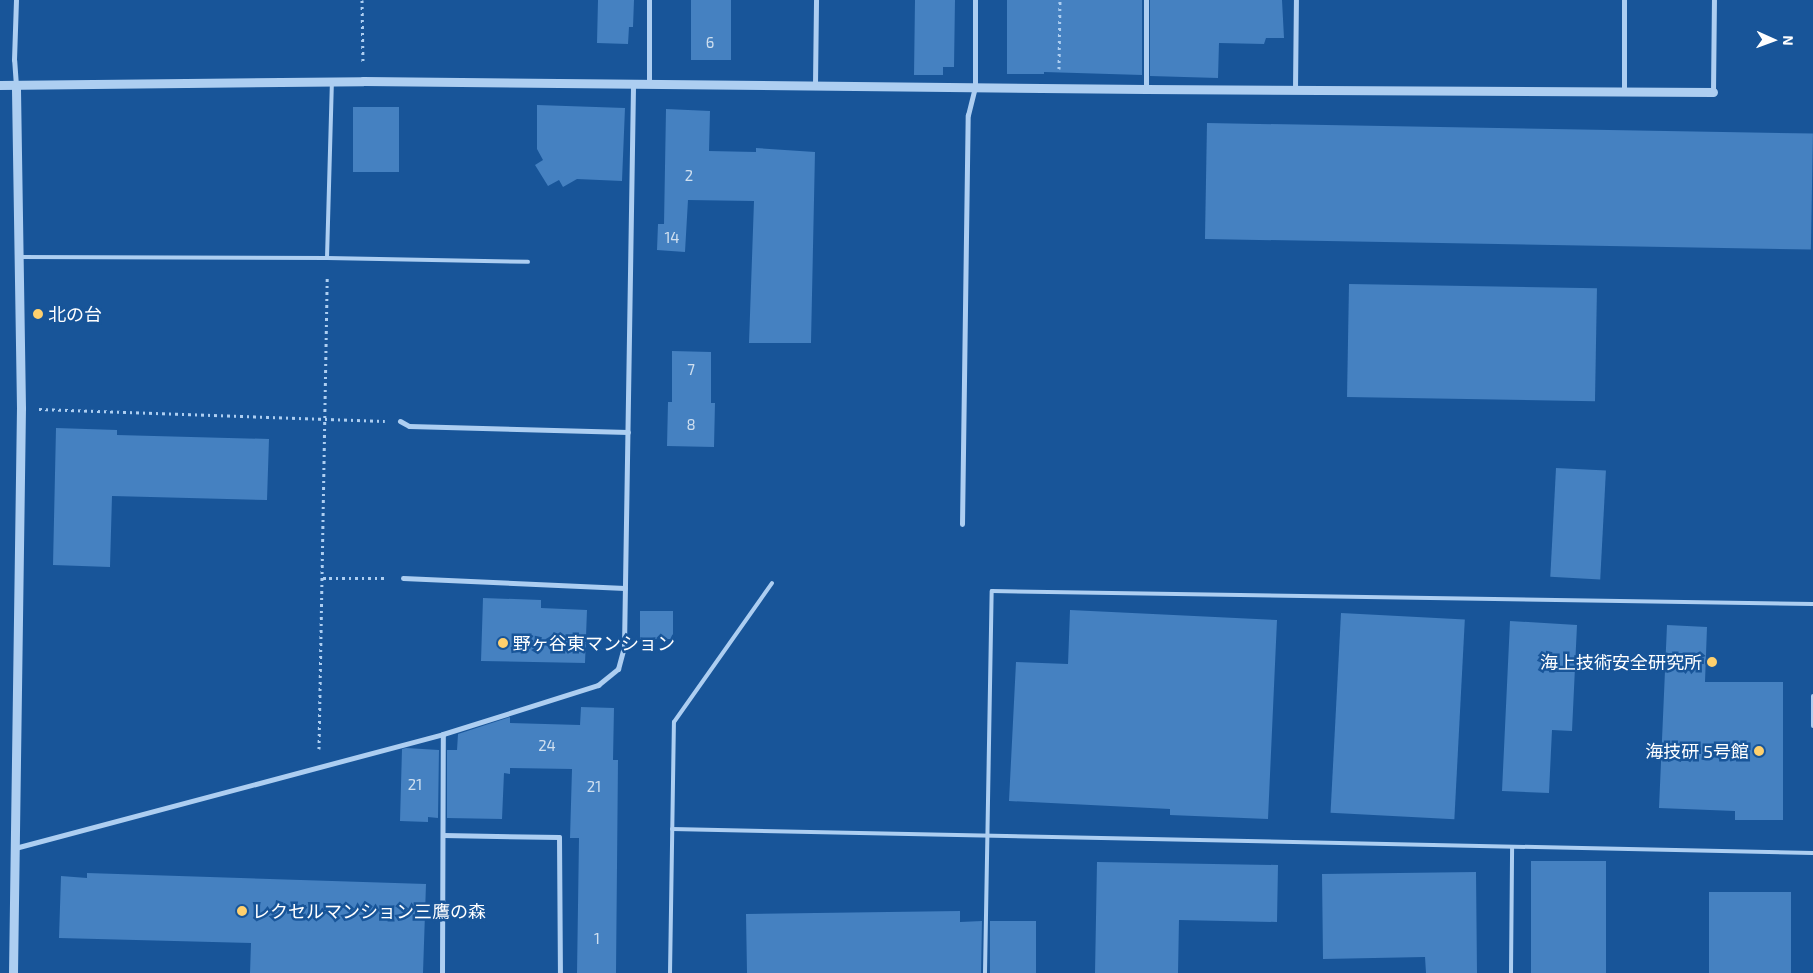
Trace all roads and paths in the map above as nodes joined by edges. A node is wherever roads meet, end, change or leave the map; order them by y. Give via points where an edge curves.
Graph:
1 (16, 0) edge
2 (362, 0) edge
3 (649, 0) edge
4 (816, 0) edge
5 (975, 0) edge
6 (1060, 0) edge
7 (1146, 0) edge
8 (1296, 0) edge
9 (1624, 0) edge
10 (1714, 0) edge
11 (332, 81) junction
12 (363, 81) junction
13 (633, 84) junction
14 (649, 84) junction
15 (815, 84) junction
16 (0, 85) edge
17 (16, 86) junction
18 (975, 87) junction
19 (1059, 88) junction
20 (1146, 89) junction
21 (1295, 89) junction
22 (1624, 91) junction
23 (1713, 92) joint
24 (19, 257) junction
25 (327, 258) junction
26 (528, 262) dead end
27 (20, 408) junction
28 (325, 420) junction
29 (400, 421) joint
30 (628, 432) junction
31 (962, 524) dead end
32 (323, 578) junction
33 (403, 578) joint
34 (772, 583) dead end
35 (625, 588) junction
36 (1813, 604) edge
37 (1813, 696) edge
38 (1813, 726) edge
39 (443, 734) junction
40 (318, 767) junction
41 (672, 829) junction
42 (443, 835) junction
43 (988, 835) junction
44 (1512, 847) junction
45 (14, 849) junction
46 (1813, 853) edge
47 (13, 973) edge
48 (442, 973) edge
49 (560, 973) edge
50 (670, 973) edge
51 (984, 973) edge
52 (1511, 973) edge

1 - 17 street
2 - 12 path
3 - 14 street
4 - 15 street
5 - 18 street
6 - 19 path
7 - 20 street
8 - 21 street
9 - 22 street
10 - 23 street
11 - 12 street
11 - 17 street
11 - 25 lane
12 - 13 street
13 - 14 street
13 - 30 street
14 - 15 street
15 - 18 street
16 - 17 street
17 - 24 street
18 - 19 street
18 - 31 street via 968,114
19 - 20 street
20 - 21 street
21 - 22 street
22 - 23 street
24 - 25 lane
24 - 27 street
25 - 26 lane
25 - 28 path
27 - 28 path
27 - 45 street
28 - 29 path
28 - 32 path
29 - 30 street via 409,426
30 - 35 street
32 - 33 path
32 - 40 path
33 - 35 street
34 - 41 lane via 674,722
35 - 39 street via 624,647 618,669 598,685
36 - 43 lane via 992,591
37 - 38 lane
39 - 40 street
39 - 42 street
40 - 45 street
41 - 43 lane
41 - 50 lane
42 - 48 street
42 - 49 street via 559,837
43 - 44 lane
43 - 51 lane
44 - 46 lane
44 - 52 lane
45 - 47 street

